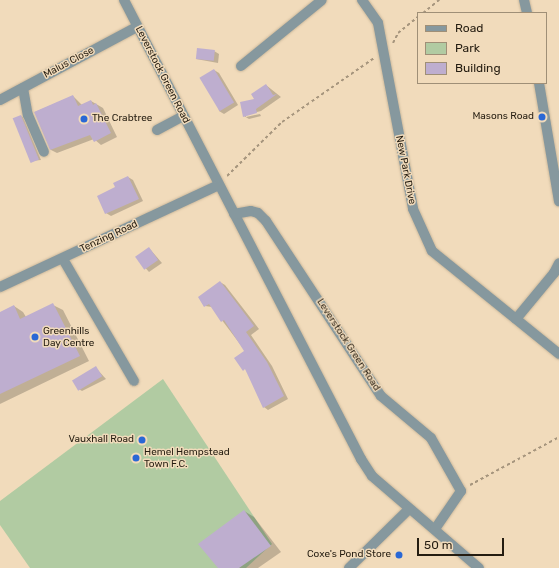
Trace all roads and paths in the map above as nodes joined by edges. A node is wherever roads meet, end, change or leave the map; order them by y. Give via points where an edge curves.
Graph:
1 (124, 0) edge
2 (322, 0) edge
3 (362, 0) edge
4 (439, 0) edge
5 (524, 0) edge
6 (424, 12) edge
7 (527, 12) edge
8 (417, 18) edge
9 (137, 27) junction
10 (384, 55) junction
11 (241, 66) dead end
12 (539, 84) edge
13 (23, 88) junction
14 (0, 100) edge
15 (183, 116) junction
16 (157, 130) dead end
17 (44, 152) dead end
18 (217, 186) junction
19 (559, 201) edge
20 (234, 214) junction
21 (63, 259) junction
22 (559, 263) edge
23 (557, 275) edge
24 (0, 287) edge
25 (516, 319) junction
26 (559, 354) edge
27 (134, 380) dead end
28 (559, 437) edge
29 (461, 491) junction
30 (409, 509) junction
31 (435, 528) junction
32 (350, 568) edge
33 (479, 568) edge

1 - 9 street, Leverstock Green Road
2 - 11 street
3 - 10 street, New Park Drive via 378,23
4 - 6 path
5 - 7 street
8 - 10 path via 398,33 388,53
9 - 13 street, Malus Close
9 - 15 street, Leverstock Green Road
10 - 18 path via 370,59 282,122
10 - 25 street, New Park Drive via 413,209 432,251
12 - 19 street
13 - 14 street, Malus Close
13 - 17 street via 28,115
15 - 16 street
15 - 18 street, Leverstock Green Road
18 - 20 street, Leverstock Green Road
18 - 21 street, Tenzing Road
20 - 29 street, Leverstock Green Road via 251,211 266,220 381,396 431,438
20 - 30 street, Leverstock Green Road via 361,459 372,476
21 - 24 street, Tenzing Road
21 - 27 street
22 - 23 street
23 - 25 street
25 - 26 street, New Park Drive
28 - 29 path
29 - 31 street
30 - 31 street, Leverstock Green Road
30 - 32 street
31 - 33 street, Leverstock Green Road

